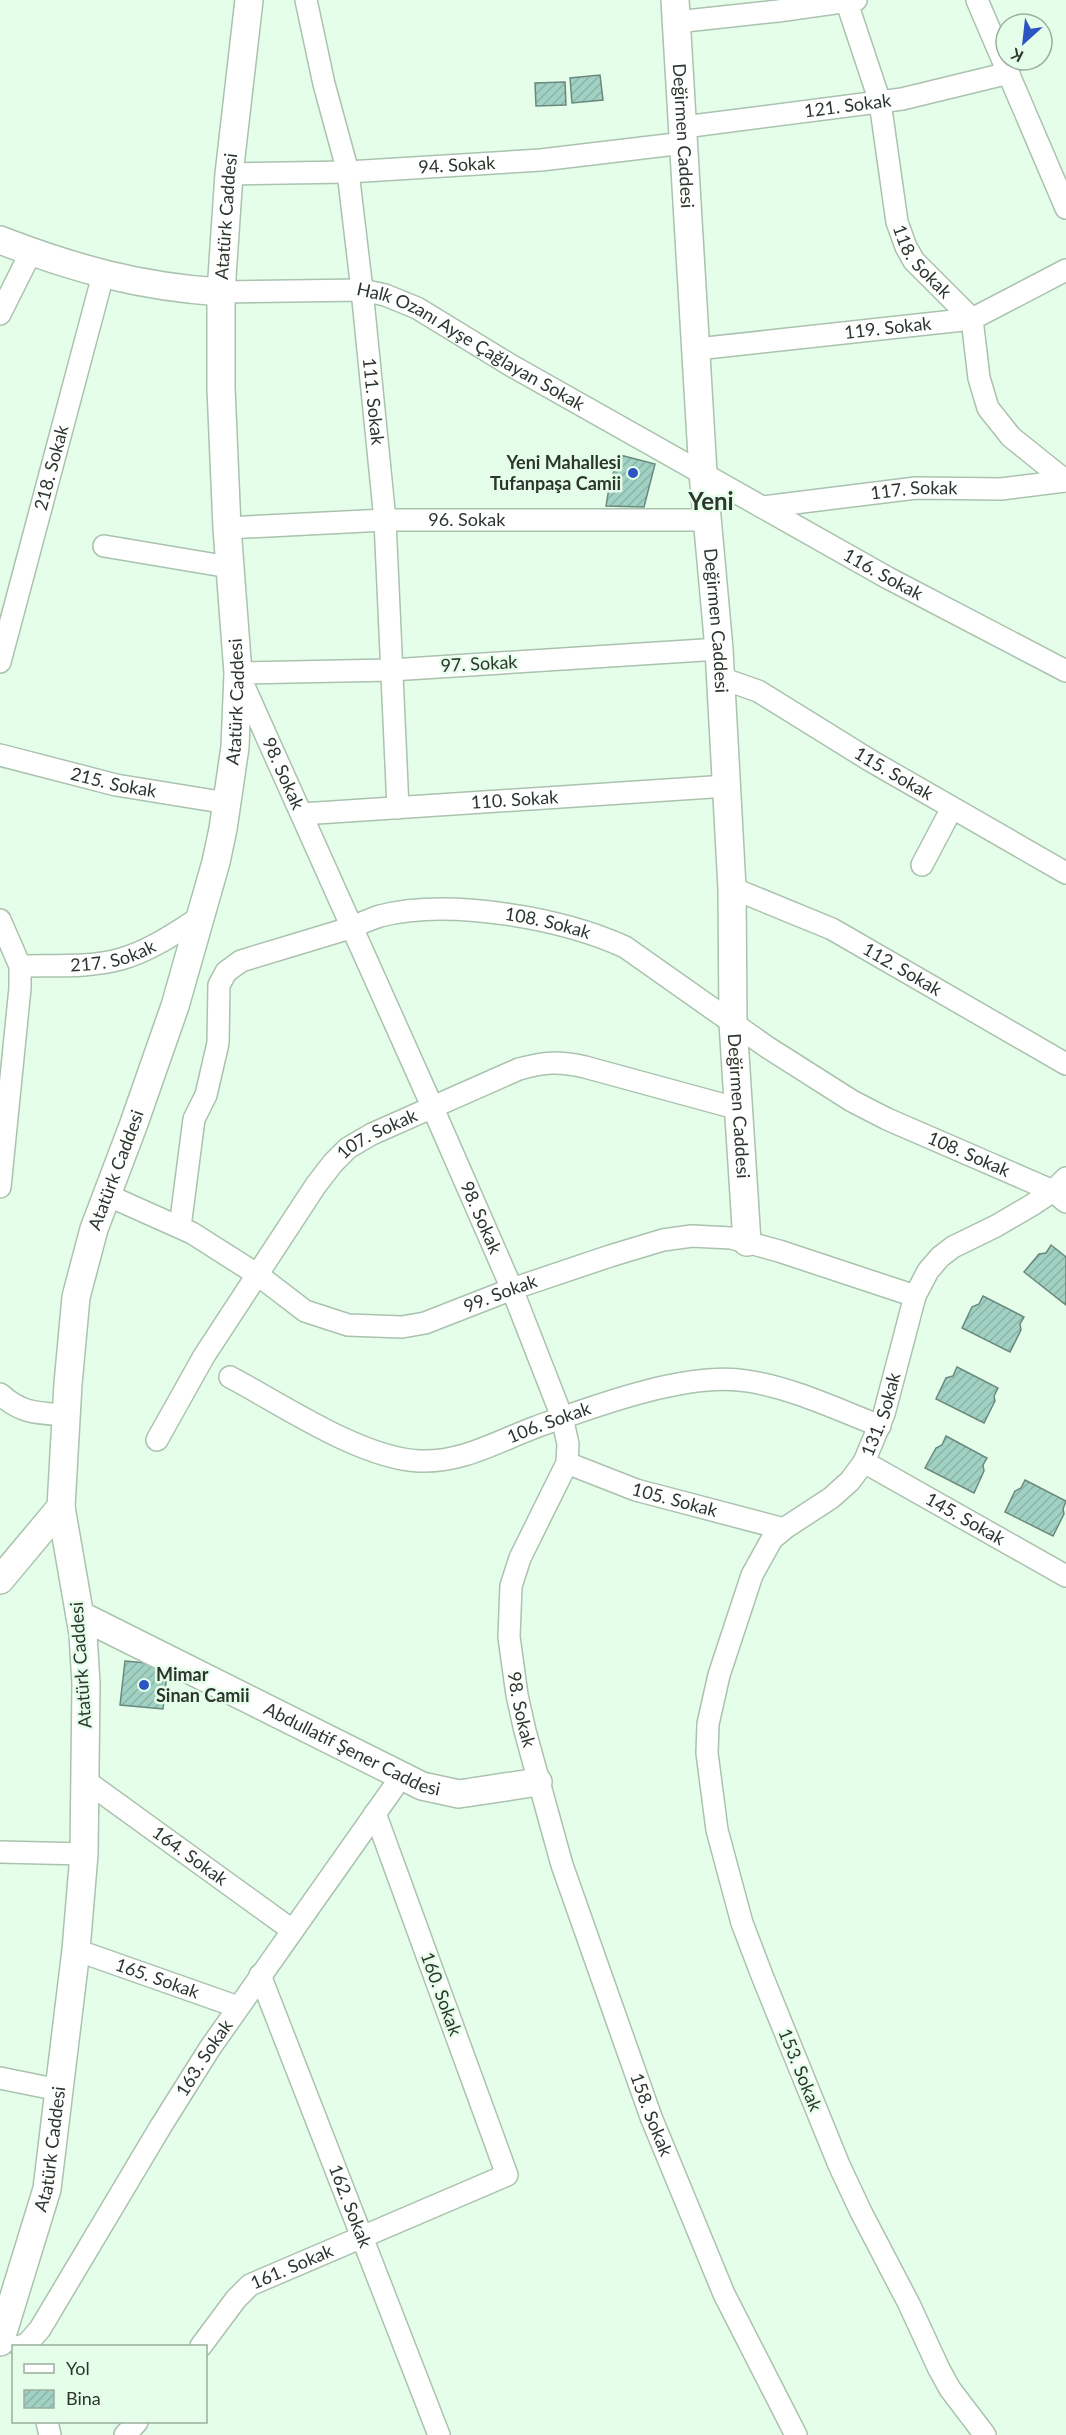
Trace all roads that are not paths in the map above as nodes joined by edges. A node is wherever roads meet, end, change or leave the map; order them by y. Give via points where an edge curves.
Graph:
1 (249, 0) edge
2 (306, 0) edge
3 (977, 0) edge
4 (850, 1) edge
5 (675, 11) edge
6 (1009, 73) junction
7 (880, 102) junction
8 (684, 135) junction
9 (348, 172) junction
10 (229, 174) junction
11 (1066, 208) edge
12 (0, 240) edge
13 (31, 252) junction
14 (1066, 270) edge
15 (102, 274) junction
16 (362, 290) junction
17 (221, 292) junction
18 (0, 314) edge
19 (972, 319) junction
20 (697, 349) junction
21 (703, 473) junction
22 (1066, 481) edge
23 (762, 507) junction
24 (385, 520) junction
25 (707, 520) junction
26 (227, 528) junction
27 (104, 546) dead end
28 (229, 567) junction
29 (720, 650) junction
30 (0, 662) edge
31 (391, 670) junction
32 (1066, 671) edge
33 (238, 674) junction
34 (721, 678) junction
35 (0, 755) edge
36 (727, 786) junction
37 (227, 803) junction
38 (398, 808) junction
39 (952, 808) junction
40 (302, 814) junction
41 (922, 865) dead end
42 (1066, 873) edge
43 (732, 888) junction
44 (199, 918) junction
45 (0, 920) edge
46 (353, 927) junction
47 (20, 966) junction
48 (732, 1023) junction
49 (7, 1053) edge
50 (1066, 1064) edge
51 (432, 1106) junction
52 (739, 1109) junction
53 (0, 1187) edge
54 (1062, 1191) edge
55 (107, 1195) junction
56 (180, 1227) junction
57 (747, 1242) junction
58 (258, 1275) junction
59 (512, 1289) junction
60 (915, 1296) junction
61 (230, 1377) dead end
62 (0, 1394) edge
63 (66, 1415) junction
64 (562, 1418) junction
65 (880, 1426) junction
66 (158, 1440) dead end
67 (864, 1462) junction
68 (567, 1463) junction
69 (61, 1507) junction
70 (784, 1529) junction
71 (1066, 1576) edge
72 (0, 1580) edge
73 (80, 1615) junction
74 (719, 1675) joint
75 (401, 1777) junction
76 (86, 1781) junction
77 (538, 1782) junction
78 (375, 1813) junction
79 (0, 1852) edge
80 (84, 1854) junction
81 (292, 1930) junction
82 (76, 1950) junction
83 (260, 1975) junction
84 (238, 2007) junction
85 (0, 2078) edge
86 (59, 2090) junction
87 (507, 2175) joint
88 (362, 2236) junction
89 (0, 2342) edge
90 (24, 2345) edge
91 (202, 2345) edge
92 (135, 2423) edge
93 (125, 2435) edge
94 (439, 2435) edge
95 (796, 2435) edge
96 (985, 2435) edge

1 - 10 street, Atatürk Caddesi
2 - 9 street, 111. Sokak
3 - 6 street
4 - 5 street
4 - 7 street, 118. Sokak
5 - 8 street, Değirmen Caddesi
6 - 7 street, 121. Sokak
6 - 11 street
7 - 8 street, 121. Sokak
7 - 19 street, 118. Sokak via 897,222 906,248
8 - 9 street, 94. Sokak via 541,160
8 - 20 street, Değirmen Caddesi
9 - 10 street, 94. Sokak
9 - 16 street, 111. Sokak
10 - 17 street, Atatürk Caddesi
12 - 13 street
13 - 15 street
13 - 18 street
14 - 19 street, 119. Sokak
15 - 17 street via 153,286
15 - 30 street, 218. Sokak
16 - 17 street, Halk Ozanı Ayşe Çağlayan Sokak
16 - 21 street, Halk Ozanı Ayşe Çağlayan Sokak via 417,308
16 - 24 street, 111. Sokak
17 - 26 street, Atatürk Caddesi
19 - 20 street, 119. Sokak
19 - 22 street via 979,378 988,408 1011,437
20 - 21 street, Değirmen Caddesi
21 - 23 street, 116. Sokak
21 - 25 street, Değirmen Caddesi
22 - 23 street, 117. Sokak via 1001,489 916,488
23 - 32 street, 116. Sokak
24 - 25 street, 96. Sokak
24 - 26 street, 96. Sokak
24 - 31 street, 111. Sokak
25 - 29 street, Değirmen Caddesi
26 - 28 street, Atatürk Caddesi
27 - 28 street
28 - 33 street, Atatürk Caddesi
29 - 31 street, 97. Sokak
29 - 34 street, Değirmen Caddesi
31 - 33 street, 97. Sokak
31 - 38 street, 111. Sokak
33 - 37 street, Atatürk Caddesi via 238,711
33 - 40 street, 98. Sokak
34 - 36 street, Değirmen Caddesi
34 - 39 street, 115. Sokak via 758,691
35 - 37 street, 215. Sokak via 116,785
36 - 38 street, 110. Sokak
36 - 43 street, Değirmen Caddesi
37 - 44 street, Atatürk Caddesi via 216,862
38 - 40 street, 110. Sokak
39 - 41 street
39 - 42 street, 115. Sokak
40 - 46 street, 98. Sokak
43 - 48 street, Değirmen Caddesi
43 - 50 street, 112. Sokak via 832,929
44 - 47 street, 217. Sokak via 123,958 81,965
44 - 55 street, Atatürk Caddesi via 175,1006
45 - 47 street
46 - 48 street, 108. Sokak via 380,916 446,909 555,922 626,947
46 - 51 street, 98. Sokak
46 - 56 street, 108. Sokak via 241,962 226,972 219,986 218,1043 206,1095 194,1119
47 - 49 street
48 - 52 street, Değirmen Caddesi
48 - 54 street, 108. Sokak via 806,1073 887,1119
49 - 53 street
51 - 52 street, 107. Sokak via 519,1070 544,1062 564,1062
51 - 58 street, 107. Sokak via 348,1148 316,1185
51 - 59 street, 98. Sokak
52 - 57 street, Değirmen Caddesi
54 - 60 street, 131. Sokak via 953,1247 928,1271
55 - 56 street, 99. Sokak
55 - 63 street, Atatürk Caddesi via 76,1297
56 - 58 street, 99. Sokak
57 - 59 street, 99. Sokak via 711,1236 663,1240
57 - 60 street, 99. Sokak
58 - 59 street, 99. Sokak via 305,1311 348,1325 377,1328 425,1323
58 - 66 street, 107. Sokak via 204,1356
59 - 64 street, 98. Sokak
60 - 65 street, 131. Sokak
61 - 64 street, 106. Sokak via 347,1440 419,1461 472,1453
62 - 63 street via 30,1413
63 - 69 street, Atatürk Caddesi
64 - 65 street, 106. Sokak via 642,1393 724,1379 792,1391
64 - 68 street, 98. Sokak via 568,1444
65 - 67 street, 131. Sokak
67 - 70 street, 131. Sokak via 831,1498
67 - 71 street, 145. Sokak
68 - 70 street, 105. Sokak via 636,1490
68 - 77 street, 98. Sokak via 520,1558 511,1586 509,1637
69 - 72 street
69 - 73 street, Atatürk Caddesi
70 - 74 street, 131. Sokak via 772,1539 752,1575
73 - 75 street, Abdullatif Şener Caddesi
73 - 76 street, Atatürk Caddesi via 86,1684
74 - 96 street, 153. Sokak via 707,1753 717,1830 742,1923 839,2165 939,2369
75 - 77 street, Abdullatif Şener Caddesi via 459,1794
75 - 78 street, 163. Sokak
76 - 80 street, Atatürk Caddesi
76 - 81 street, 164. Sokak
77 - 95 street, 158. Sokak via 562,1865 651,2117 724,2294
78 - 81 street, 163. Sokak
78 - 87 street, 160. Sokak
79 - 80 street
80 - 82 street, Atatürk Caddesi
81 - 83 street, 163. Sokak
82 - 84 street, 165. Sokak
82 - 86 street, Atatürk Caddesi
83 - 84 street, 163. Sokak
83 - 88 street, 162. Sokak
84 - 90 street, 163. Sokak via 161,2126 40,2329
85 - 86 street
86 - 89 street, Atatürk Caddesi via 47,2189
87 - 88 street, 161. Sokak
88 - 91 street, 161. Sokak via 250,2285
88 - 94 street, 162. Sokak
92 - 93 street

